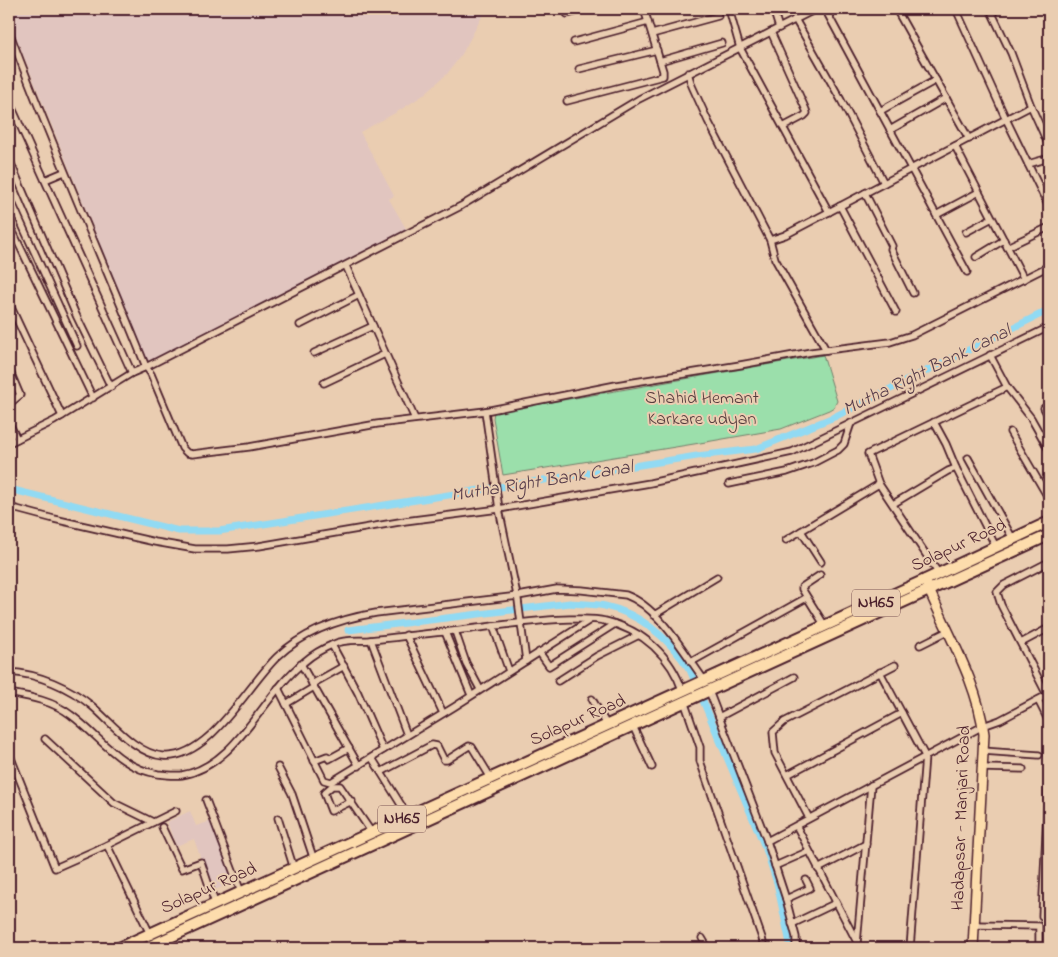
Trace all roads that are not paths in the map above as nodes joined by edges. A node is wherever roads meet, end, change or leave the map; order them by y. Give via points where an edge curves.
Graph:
1 (587, 9) edge
2 (644, 9) edge
3 (729, 9) edge
4 (773, 9) edge
5 (816, 9) edge
6 (825, 9) edge
7 (896, 9) edge
8 (956, 9) edge
9 (990, 9) edge
10 (803, 12) edge
11 (568, 14) dead end
12 (718, 16) dead end
13 (795, 19) junction
14 (648, 22) junction
15 (778, 28) junction
16 (9, 31) edge
17 (771, 32) junction
18 (652, 34) junction
19 (574, 42) dead end
20 (722, 43) dead end
21 (740, 48) junction
22 (657, 50) junction
23 (660, 61) junction
24 (579, 69) dead end
25 (688, 73) junction
26 (936, 80) junction
27 (946, 98) junction
28 (9, 101) edge
29 (567, 101) dead end
30 (1031, 106) junction
31 (880, 111) junction
32 (1006, 119) junction
33 (783, 127) junction
34 (890, 130) junction
35 (969, 139) junction
36 (955, 146) junction
37 (1049, 146) edge
38 (1049, 158) edge
39 (9, 159) edge
40 (1028, 164) junction
41 (911, 169) junction
42 (64, 172) junction
43 (45, 180) junction
44 (884, 183) junction
45 (979, 192) junction
46 (865, 193) junction
47 (9, 196) edge
48 (840, 206) junction
49 (1049, 206) edge
50 (829, 212) junction
51 (936, 215) junction
52 (992, 218) junction
53 (1049, 228) edge
54 (13, 232) dead end
55 (966, 232) dead end
56 (770, 240) junction
57 (1004, 240) junction
58 (1007, 247) junction
59 (976, 257) dead end
60 (346, 266) junction
61 (1049, 266) edge
62 (967, 272) dead end
63 (1024, 279) junction
64 (913, 293) dead end
65 (359, 296) junction
66 (9, 303) edge
67 (896, 312) dead end
68 (300, 325) dead end
69 (373, 326) junction
70 (1049, 327) edge
71 (77, 346) dead end
72 (826, 350) junction
73 (314, 353) dead end
74 (385, 354) junction
75 (990, 355) junction
76 (146, 367) junction
77 (9, 369) edge
78 (132, 373) junction
79 (324, 383) dead end
80 (111, 387) junction
81 (1007, 387) junction
82 (93, 398) junction
83 (9, 404) edge
84 (1044, 408) dead end
85 (485, 411) junction
86 (62, 416) junction
87 (1049, 417) edge
88 (415, 419) junction
89 (934, 422) junction
90 (9, 423) edge
91 (851, 424) junction
92 (1010, 432) dead end
93 (17, 439) junction
94 (9, 443) edge
95 (1049, 450) edge
96 (968, 458) dead end
97 (956, 468) junction
98 (729, 484) dead end
99 (879, 484) junction
100 (1049, 499) edge
101 (893, 504) junction
102 (498, 506) junction
103 (9, 507) edge
104 (1049, 522) edge
105 (801, 531) junction
106 (1049, 535) edge
107 (1013, 539) junction
108 (786, 540) dead end
109 (996, 547) junction
110 (821, 562) dead end
111 (1049, 562) edge
112 (939, 574) junction
113 (820, 575) dead end
114 (717, 577) dead end
115 (925, 580) junction
116 (930, 591) junction
117 (518, 598) junction
118 (806, 598) junction
119 (654, 615) junction
120 (592, 619) junction
121 (520, 620) junction
122 (615, 624) junction
123 (493, 626) junction
124 (825, 626) junction
125 (1049, 628) edge
126 (455, 631) junction
127 (948, 631) junction
128 (444, 632) junction
129 (406, 635) junction
130 (639, 635) junction
131 (371, 640) junction
132 (1021, 643) junction
133 (332, 645) junction
134 (920, 645) dead end
135 (539, 652) junction
136 (526, 661) junction
137 (691, 662) junction
138 (301, 664) junction
139 (894, 665) dead end
140 (344, 666) junction
141 (509, 671) junction
142 (9, 672) edge
143 (880, 672) junction
144 (794, 677) dead end
145 (558, 681) dead end
146 (703, 681) junction
147 (313, 685) junction
148 (278, 688) junction
149 (480, 689) junction
150 (684, 690) junction
151 (708, 692) junction
152 (9, 693) edge
153 (471, 695) junction
154 (1048, 695) edge
155 (592, 699) dead end
156 (1038, 700) junction
157 (687, 701) junction
158 (286, 704) junction
159 (443, 713) junction
160 (902, 714) junction
161 (719, 717) junction
162 (1049, 722) edge
163 (607, 726) junction
164 (633, 726) junction
165 (983, 726) junction
166 (407, 736) junction
167 (45, 740) dead end
168 (349, 748) junction
169 (383, 750) junction
170 (983, 751) junction
171 (9, 753) edge
172 (1039, 755) dead end
173 (925, 756) junction
174 (372, 758) junction
175 (314, 761) junction
176 (359, 766) junction
177 (278, 767) dead end
178 (652, 768) dead end
179 (982, 768) junction
180 (1024, 769) dead end
181 (1049, 770) edge
182 (381, 772) junction
183 (787, 775) junction
184 (491, 778) junction
185 (871, 785) junction
186 (206, 800) dead end
187 (352, 801) junction
188 (176, 811) dead end
189 (408, 816) junction
190 (278, 818) dead end
191 (809, 818) junction
192 (153, 822) junction
193 (797, 827) junction
194 (162, 828) dead end
195 (372, 833) junction
196 (768, 841) junction
197 (866, 844) junction
198 (107, 846) junction
199 (809, 851) junction
200 (314, 860) junction
201 (775, 866) junction
202 (294, 869) junction
203 (818, 869) junction
204 (806, 880) dead end
205 (241, 892) junction
206 (786, 898) junction
207 (215, 903) junction
208 (836, 903) junction
209 (1042, 916) dead end
210 (792, 924) junction
211 (974, 925) junction
212 (150, 934) junction
213 (702, 938) dead end
214 (150, 946) edge
215 (858, 946) edge
216 (119, 948) edge
217 (708, 948) edge
218 (764, 948) edge
219 (796, 948) edge
220 (910, 948) edge
221 (973, 948) edge
222 (1038, 948) edge

1 - 11 street
2 - 14 street
3 - 21 street
4 - 15 street
5 - 10 street
6 - 31 street
7 - 26 street
8 - 32 street
9 - 30 street
10 - 13 street
12 - 18 street
13 - 15 street
13 - 44 street
14 - 18 street
14 - 19 street
15 - 17 street
16 - 42 street
17 - 21 street
17 - 33 street via 807,113
18 - 22 street
20 - 23 street
21 - 25 street
21 - 33 street
22 - 23 street
22 - 24 street
23 - 29 street via 662,76
25 - 56 street via 708,121
25 - 60 street via 461,206
26 - 27 street
26 - 31 street
27 - 34 street
27 - 35 street
28 - 43 street
30 - 32 street
30 - 37 street
31 - 34 street
32 - 35 street
32 - 40 street
33 - 50 street
34 - 41 street
35 - 36 street
36 - 41 street
36 - 45 street
38 - 40 street
39 - 80 street via 76,315
40 - 49 street
41 - 44 street
41 - 51 street
42 - 43 street
42 - 76 street
43 - 78 street
44 - 46 street
45 - 51 street
45 - 52 street
46 - 48 street
46 - 64 street
47 - 71 street
48 - 50 street
48 - 67 street
50 - 56 street
51 - 62 street
52 - 55 street
52 - 57 street
53 - 58 street
54 - 82 street
56 - 72 street via 775,259
57 - 58 street
57 - 59 street
58 - 63 street
60 - 65 street
60 - 76 street
61 - 63 street
63 - 72 street via 901,339
65 - 68 street
65 - 69 street
66 - 86 street
69 - 73 street
69 - 74 street
70 - 75 street
72 - 85 street via 616,385
74 - 79 street
74 - 88 street
75 - 81 street
75 - 91 street
76 - 78 street
76 - 88 street via 186,453 249,447
77 - 83 street via 20,395
78 - 80 street
80 - 82 street
81 - 89 street
81 - 95 street via 1031,418
82 - 86 street
84 - 87 street
85 - 88 street
85 - 102 street
86 - 93 street
89 - 97 street
89 - 99 street via 868,454
90 - 93 street
91 - 98 street via 844,444 813,463
91 - 102 street via 792,452 650,483
92 - 100 street
93 - 94 street
96 - 107 street
97 - 101 street
97 - 109 street
99 - 101 street
99 - 105 street
101 - 112 street
102 - 103 street via 259,546 216,549 155,542
102 - 117 street
104 - 107 highway, Solapur Road / NH65
105 - 108 street
105 - 110 street
106 - 116 highway, Solapur Road / NH65
107 - 109 highway, Solapur Road / NH65
109 - 112 highway, Solapur Road / NH65
111 - 132 street via 1004,585 998,592
112 - 115 highway, Solapur Road / NH65
113 - 118 street via 802,587
114 - 119 street
115 - 116 main road, Hadapsar - Manjari Road
115 - 124 highway, Solapur Road / NH65
116 - 127 main road, Hadapsar - Manjari Road
116 - 151 highway, Solapur Road / NH65
117 - 119 street via 570,589 626,595
117 - 121 street
117 - 142 street via 350,618 332,623 292,645 276,658 211,735 189,751 176,755 162,756 134,744 73,693 33,676
118 - 124 street
118 - 137 street
119 - 137 street
120 - 121 street
120 - 122 street
120 - 135 street
121 - 123 street
121 - 136 street
122 - 130 street
122 - 135 street via 549,666
123 - 126 street
123 - 141 street
124 - 146 highway, Solapur Road / NH65
125 - 132 street
126 - 128 street
126 - 149 street via 466,663
127 - 134 street
127 - 165 main road, Hadapsar - Manjari Road via 975,695
128 - 129 street
128 - 153 street
129 - 131 street
129 - 159 street
130 - 145 street
130 - 150 street via 661,652
131 - 133 street via 341,641
131 - 166 street
132 - 154 street
133 - 138 street
133 - 140 street
135 - 136 street
136 - 141 street
137 - 146 street
138 - 147 street
138 - 148 street
139 - 143 street
140 - 147 street
140 - 169 street
141 - 149 street
143 - 160 street
143 - 183 street via 784,722 774,732 775,753
144 - 161 street
146 - 150 highway, Solapur Road / NH65
147 - 158 street
147 - 168 street
148 - 152 street via 235,742 212,763 192,773 169,776 134,768 123,762 71,715 54,705 35,697
148 - 158 street
149 - 153 street
150 - 157 street
150 - 163 highway, Solapur Road / NH65
151 - 157 highway, Solapur Road / NH65
151 - 161 street
153 - 159 street
154 - 156 street
155 - 163 street
156 - 162 street
156 - 165 street
157 - 164 highway, Solapur Road / NH65
157 - 218 street via 700,747 700,761
158 - 175 street
159 - 166 street
160 - 173 street
160 - 183 street
161 - 196 street
163 - 184 highway, Solapur Road / NH65
164 - 178 street
164 - 214 highway, Solapur Road / NH65
165 - 170 main road, Hadapsar - Manjari Road
165 - 173 street
166 - 169 street
167 - 192 street via 114,803
168 - 175 street via 329,759 327,756
168 - 176 street
169 - 174 street
170 - 172 street
170 - 179 main road, Hadapsar - Manjari Road
171 - 198 street via 55,868
173 - 185 street
173 - 220 street
174 - 176 street
174 - 182 street
175 - 176 street via 327,782
177 - 200 street via 292,794
179 - 180 street
179 - 211 main road, Hadapsar - Manjari Road
181 - 209 street
182 - 184 street via 432,744 437,746 444,760 469,746
182 - 189 street
183 - 191 street
184 - 189 highway, Solapur Road / NH65
185 - 191 street
185 - 197 street
186 - 205 street
187 - 187 street via 331,811 324,793 339,785
187 - 195 street
188 - 192 street
189 - 195 highway, Solapur Road / NH65
190 - 202 street
191 - 193 street
192 - 198 street
193 - 196 street
193 - 199 street
194 - 207 street via 182,869 201,862
195 - 200 highway, Solapur Road / NH65
196 - 201 street
197 - 203 street
197 - 215 street
198 - 212 street
199 - 201 street
199 - 203 street
200 - 202 highway, Solapur Road / NH65
201 - 206 street
202 - 205 highway, Solapur Road / NH65
203 - 208 street
204 - 206 street via 810,888
205 - 207 highway, Solapur Road / NH65
206 - 210 street
207 - 212 highway, Solapur Road / NH65
208 - 210 street
208 - 215 street
210 - 219 street
211 - 221 main road, Hadapsar - Manjari Road
211 - 222 street via 1038,926
212 - 214 street
212 - 216 highway, Solapur Road / NH65
213 - 217 street

